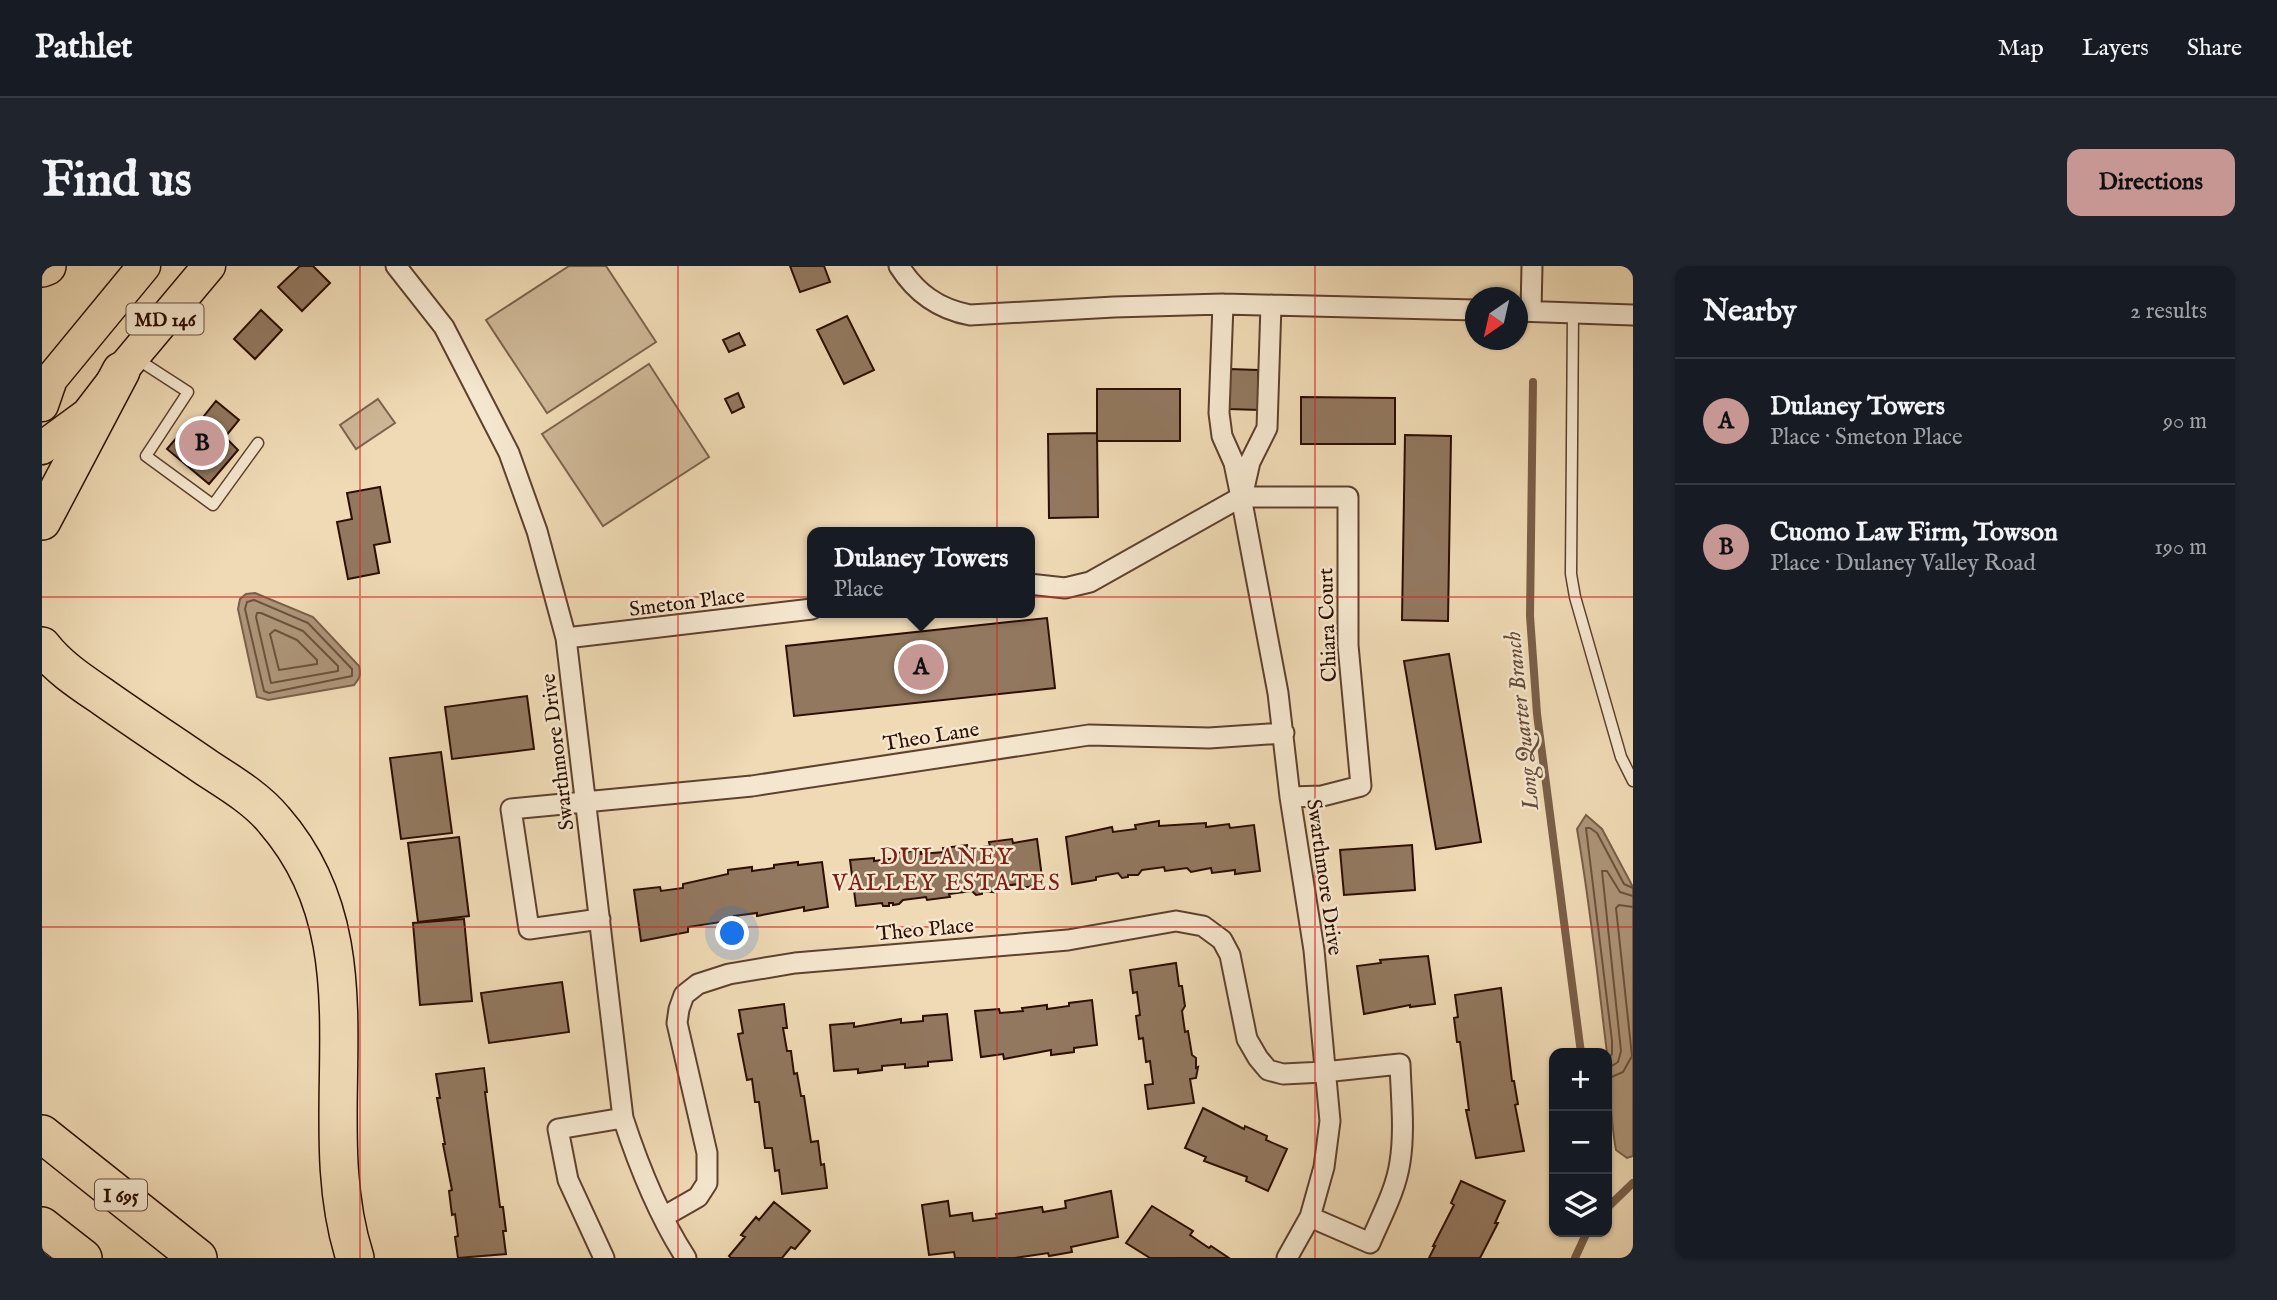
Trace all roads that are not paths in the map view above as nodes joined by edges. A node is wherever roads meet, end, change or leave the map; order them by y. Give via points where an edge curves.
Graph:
1 (144, 266) edge
2 (209, 266) edge
3 (396, 266) edge
4 (898, 266) edge
5 (1532, 266) edge
6 (1528, 288) edge
7 (1223, 304) junction
8 (1271, 305) junction
9 (1465, 310) edge
10 (1528, 311) edge
11 (1573, 313) junction
12 (1633, 315) edge
13 (127, 364) junction
14 (42, 405) edge
15 (258, 443) dead end
16 (42, 448) edge
17 (1241, 497) junction
18 (42, 521) edge
19 (1035, 585) edge
20 (807, 610) edge
21 (566, 638) junction
22 (42, 646) edge
23 (1284, 733) junction
24 (1633, 781) edge
25 (1290, 797) junction
26 (586, 804) junction
27 (600, 919) junction
28 (1324, 1072) junction
29 (623, 1118) junction
30 (42, 1134) edge
31 (663, 1217) junction
32 (1310, 1217) junction
33 (42, 1226) edge
34 (83, 1258) edge
35 (198, 1258) edge
36 (355, 1258) edge
37 (604, 1258) edge
38 (686, 1258) edge
39 (1287, 1258) edge

1 - 14 main road, MD 146 via 51,379
2 - 13 main road, MD 146
3 - 21 street, Swarthmore Drive via 444,327 509,453 537,531
4 - 7 street via 932,302 970,315
5 - 6 street
7 - 8 street
7 - 17 street, Swarthmore Drive via 1219,413
8 - 9 street
8 - 17 street, Swarthmore Drive via 1267,428 1250,462
10 - 11 street
11 - 12 street
11 - 24 lane via 1571,574 1617,744
13 - 15 lane via 188,392 146,456 213,505
13 - 16 main road, MD 146 via 88,414
13 - 18 highway
17 - 19 street via 1090,582 1065,588
17 - 23 street, Swarthmore Drive
17 - 25 street, Chiara Court via 1348,497 1348,645 1361,786 1322,796
20 - 21 street, Smeton Place
21 - 26 street, Swarthmore Drive
22 - 36 highway via 74,677 273,818 312,876 335,954 342,1194
23 - 25 street, Swarthmore Drive
23 - 26 street, Theo Lane via 1209,738 1089,735 752,786
25 - 28 street, Swarthmore Drive via 1314,950
26 - 27 street, Swarthmore Drive
26 - 27 street, Theo Lane via 511,809 529,929
27 - 29 street, Swarthmore Drive
28 - 31 street, Theo Place via 1269,1070 1247,1039 1230,955 1222,940 1203,926 1176,920 1068,940 795,963 729,974 698,984 684,995 679,1009 677,1023 708,1153 707,1183 698,1197
28 - 32 street, Swarthmore Drive via 1330,1121 1324,1167
28 - 32 street via 1400,1064 1400,1162 1370,1243
29 - 31 street, Swarthmore Drive via 640,1171
29 - 37 street via 558,1129 568,1180
30 - 35 highway, I 695
31 - 38 street, Swarthmore Drive
32 - 39 street, Swarthmore Drive
33 - 34 highway

